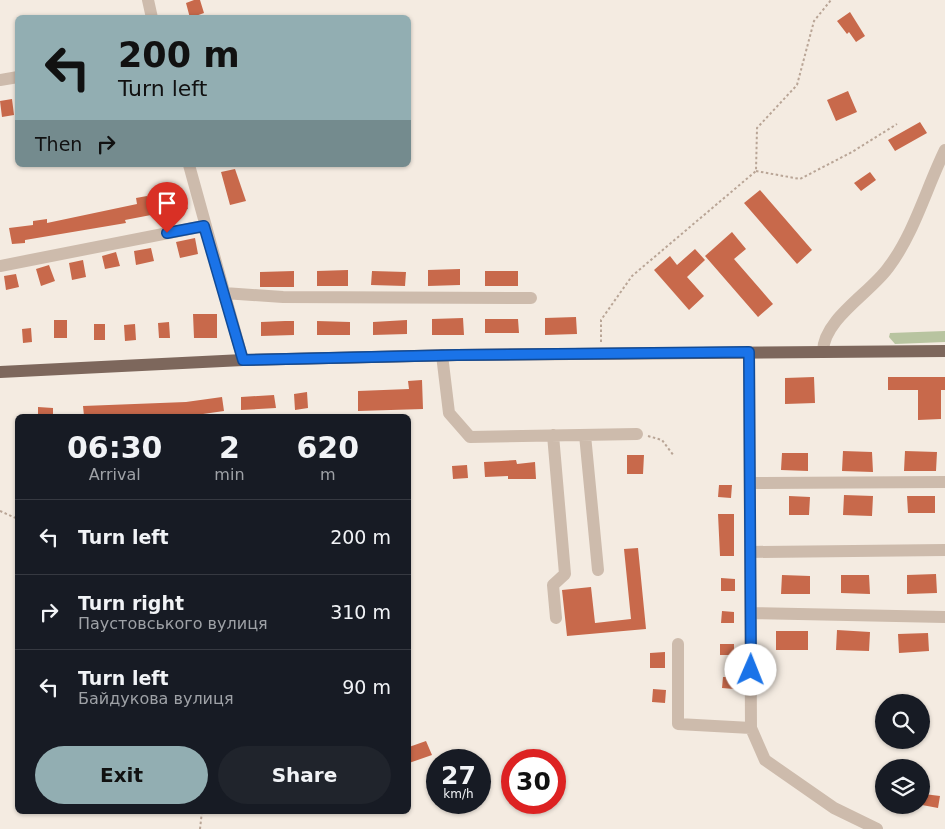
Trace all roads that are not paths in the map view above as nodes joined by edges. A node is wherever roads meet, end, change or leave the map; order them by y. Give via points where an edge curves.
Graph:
1 (148, 0) edge
2 (151, 15) edge
3 (15, 78) edge
4 (0, 80) edge
5 (945, 150) edge
6 (189, 167) edge
7 (204, 226) junction
8 (0, 266) edge
9 (224, 293) junction
10 (531, 298) dead end
11 (823, 351) junction
12 (945, 351) edge
13 (749, 352) junction
14 (442, 355) junction
15 (243, 360) junction
16 (0, 372) edge
17 (636, 434) road end
18 (585, 435) junction
19 (552, 436) junction
20 (945, 482) edge
21 (750, 483) junction
22 (945, 550) edge
23 (750, 552) junction
24 (598, 570) dead end
25 (752, 613) junction
26 (945, 617) edge
27 (556, 618) dead end
28 (678, 644) dead end
29 (751, 728) junction
30 (877, 829) edge

1 - 2 street
3 - 4 street
5 - 11 street via 908,234 888,269 828,332
6 - 7 street
7 - 8 street
7 - 9 street
9 - 10 street via 283,297
9 - 15 street
11 - 12 main road
11 - 13 main road
13 - 14 main road
13 - 21 street
14 - 15 main road
14 - 19 street via 449,413 470,437
15 - 16 main road
17 - 18 street
18 - 19 street
18 - 24 street
19 - 27 street via 564,574 553,584
20 - 21 street
21 - 23 street
22 - 23 street
23 - 25 street
25 - 26 street
25 - 29 street
28 - 29 street via 678,724
29 - 30 street via 765,760 834,808

